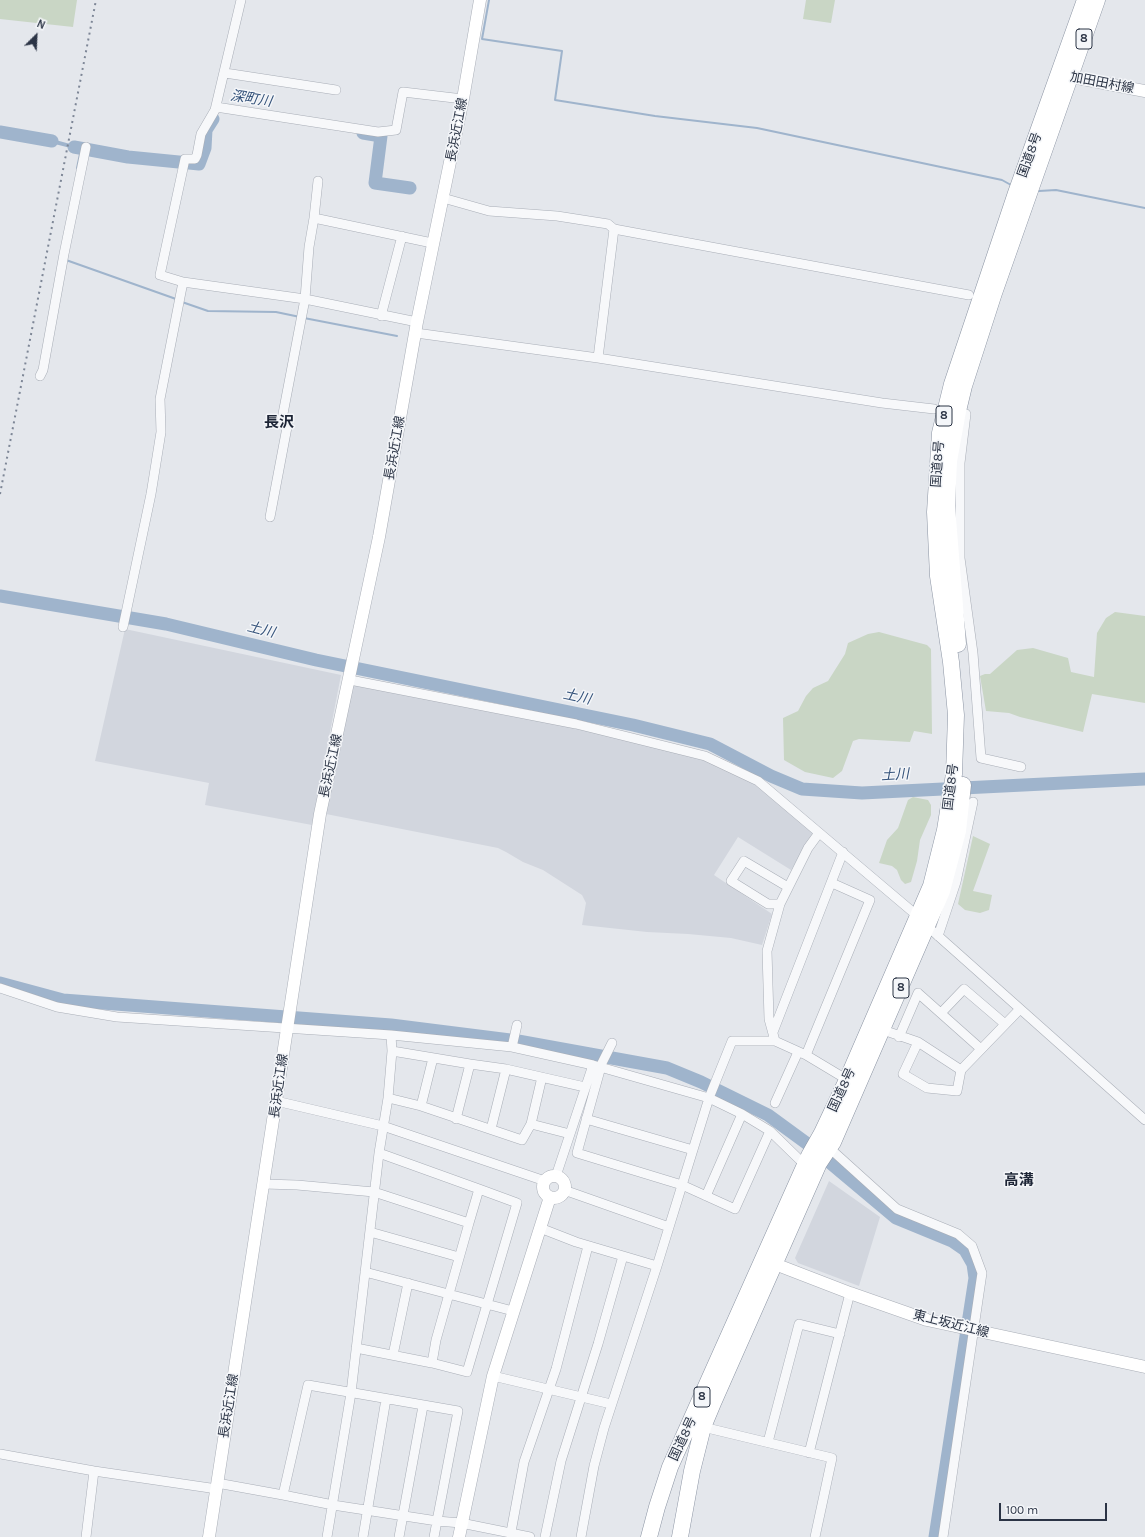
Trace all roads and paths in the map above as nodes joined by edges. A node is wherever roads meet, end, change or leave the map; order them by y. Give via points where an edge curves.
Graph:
1 (241, 0) edge
2 (480, 0) edge
3 (1085, 0) edge
4 (1097, 0) edge
5 (225, 73) junction
6 (1064, 76) junction
7 (336, 90) dead end
8 (1145, 92) edge
9 (463, 99) junction
10 (216, 107) junction
11 (86, 147) dead end
12 (318, 181) dead end
13 (443, 198) junction
14 (314, 218) junction
15 (614, 229) junction
16 (402, 236) junction
17 (432, 243) junction
18 (183, 282) junction
19 (969, 295) dead end
20 (305, 299) junction
21 (381, 316) junction
22 (416, 327) junction
23 (598, 358) junction
24 (40, 376) dead end
25 (934, 409) dead end
26 (966, 414) dead end
27 (270, 517) dead end
28 (123, 627) dead end
29 (350, 677) junction
30 (1021, 767) dead end
31 (973, 802) dead end
32 (819, 833) junction
33 (843, 852) junction
34 (832, 883) junction
35 (788, 887) junction
36 (780, 904) junction
37 (929, 926) junction
38 (0, 988) edge
39 (1020, 1010) junction
40 (941, 1013) junction
41 (1005, 1024) junction
42 (517, 1026) dead end
43 (287, 1027) junction
44 (883, 1030) junction
45 (391, 1035) junction
46 (774, 1036) junction
47 (899, 1037) junction
48 (918, 1042) junction
49 (611, 1044) dead end
50 (512, 1047) junction
51 (981, 1049) junction
52 (392, 1051) junction
53 (802, 1054) junction
54 (433, 1058) junction
55 (470, 1064) junction
56 (599, 1065) junction
57 (506, 1069) junction
58 (961, 1070) junction
59 (542, 1077) junction
60 (853, 1082) junction
61 (586, 1087) junction
62 (710, 1097) junction
63 (388, 1098) junction
64 (276, 1101) junction
65 (775, 1102) dead end
66 (422, 1106) junction
67 (742, 1114) junction
68 (456, 1119) junction
69 (586, 1119) junction
70 (1145, 1120) edge
71 (530, 1124) junction
72 (383, 1126) junction
73 (491, 1129) junction
74 (770, 1131) junction
75 (570, 1134) junction
76 (830, 1143) junction
77 (692, 1150) junction
78 (379, 1153) junction
79 (811, 1161) junction
80 (556, 1176) junction
81 (545, 1181) junction
82 (264, 1184) junction
83 (682, 1185) junction
84 (480, 1189) junction
85 (564, 1190) junction
86 (374, 1192) junction
87 (706, 1196) junction
88 (550, 1197) junction
89 (469, 1223) junction
90 (670, 1227) junction
91 (540, 1228) junction
92 (370, 1232) junction
93 (588, 1246) junction
94 (623, 1256) junction
95 (459, 1257) junction
96 (769, 1262) junction
97 (658, 1266) junction
98 (365, 1272) junction
99 (408, 1283) junction
100 (448, 1293) junction
101 (850, 1293) junction
102 (487, 1303) junction
103 (513, 1311) junction
104 (969, 1330) junction
105 (840, 1334) junction
106 (356, 1348) junction
107 (393, 1355) junction
108 (432, 1363) junction
109 (1145, 1367) edge
110 (493, 1376) junction
111 (548, 1388) junction
112 (351, 1393) junction
113 (580, 1396) junction
114 (386, 1399) junction
115 (611, 1404) junction
116 (423, 1406) junction
117 (703, 1427) junction
118 (768, 1442) junction
119 (809, 1453) junction
120 (0, 1454) edge
121 (94, 1471) junction
122 (217, 1486) junction
123 (283, 1495) junction
124 (333, 1505) junction
125 (367, 1510) junction
126 (402, 1515) junction
127 (437, 1521) junction
128 (461, 1524) junction
129 (511, 1532) junction
130 (86, 1537) edge
131 (209, 1537) edge
132 (327, 1537) edge
133 (363, 1537) edge
134 (398, 1537) edge
135 (434, 1537) edge
136 (459, 1537) edge
137 (530, 1537) edge
138 (545, 1537) edge
139 (581, 1537) edge
140 (649, 1537) edge
141 (680, 1537) edge
142 (815, 1537) edge
143 (943, 1537) edge

1 - 5 street
2 - 9 main road, 長浜近江線
3 - 6 highway, 国道8号 / 8
4 - 6 highway, 国道8号 / 8
5 - 7 street
5 - 10 street
6 - 8 main road, 加田田村線
6 - 37 highway, 国道8号 / 8 via 952,384 940,433 935,512 936,548 951,662 959,774 952,831 931,886
9 - 10 street via 403,92 396,130 378,132
9 - 13 main road, 長浜近江線
10 - 18 street via 201,134 198,155 195,159 185,159 160,275
11 - 24 street
12 - 14 street
13 - 15 street via 489,211 557,216 608,224
13 - 17 main road, 長浜近江線
14 - 16 street
14 - 20 street
15 - 19 street
15 - 23 street
16 - 17 street
16 - 21 street
17 - 22 main road, 長浜近江線
18 - 20 street
18 - 28 street via 160,399 161,432
20 - 21 street
20 - 27 street via 282,419 288,422
21 - 22 street
22 - 23 street
22 - 29 main road, 長浜近江線 via 379,537
23 - 25 street
26 - 30 street via 960,463 960,558 973,653 980,758
29 - 32 street via 576,724 705,756 758,781
29 - 43 main road, 長浜近江線 via 320,814
31 - 37 street via 956,882
32 - 33 street
32 - 35 street via 808,848
33 - 34 street
33 - 37 street
34 - 46 street
34 - 53 street via 870,900
35 - 36 street
35 - 36 street via 744,861 731,881 768,904
36 - 46 street via 767,951 769,1019
37 - 39 street
37 - 44 highway, 国道8号 / 8
37 - 60 highway, 国道8号 / 8
38 - 43 street via 57,1007 117,1017
39 - 41 street
39 - 70 street
40 - 41 street via 964,989
40 - 47 street via 918,993
40 - 51 street
41 - 51 street
42 - 50 street
43 - 45 street
43 - 64 main road, 長浜近江線
44 - 47 street
44 - 60 highway, 国道8号 / 8
45 - 50 street
45 - 52 street
46 - 53 street
46 - 62 street via 732,1041
47 - 48 street
48 - 58 street
48 - 58 street via 903,1074 927,1088 956,1091
49 - 56 street
50 - 56 street
51 - 58 street
52 - 54 street
52 - 63 street
53 - 60 street
53 - 65 street
54 - 55 street
54 - 66 street
55 - 57 street
55 - 68 street
56 - 61 street
56 - 62 street
56 - 69 street
57 - 59 street
57 - 73 street
59 - 61 street
59 - 71 street
60 - 76 highway, 国道8号 / 8
61 - 75 street
62 - 67 street
62 - 77 street
63 - 66 street
63 - 72 street
64 - 72 street
64 - 82 main road, 長浜近江線
66 - 68 street
67 - 74 street
67 - 87 street
68 - 73 street
69 - 77 street
69 - 83 street via 577,1153
71 - 73 street via 522,1140
71 - 75 street
72 - 78 street
72 - 81 street
74 - 79 street
74 - 87 street via 735,1209
75 - 80 street
76 - 79 highway, 国道8号 / 8
76 - 104 street via 897,1209 958,1234 972,1246 982,1273
77 - 83 street
78 - 84 street
78 - 86 street
79 - 96 highway, 国道8号 / 8
80 - 81 main road
80 - 85 main road via 562,1180
81 - 88 main road via 544,1190
82 - 86 street
82 - 122 main road, 長浜近江線
83 - 87 street
83 - 90 street
84 - 89 street
84 - 102 street via 517,1203
85 - 88 main road via 560,1195
85 - 90 street
86 - 89 street
86 - 92 street
88 - 91 main road
89 - 95 street
90 - 97 street
91 - 93 street
91 - 103 main road
92 - 95 street
92 - 98 street
93 - 94 street
93 - 111 street via 556,1370
94 - 97 street
94 - 113 street
95 - 100 street
96 - 101 main road, 東上坂近江線
96 - 117 highway, 国道8号 / 8
96 - 140 highway, 国道8号 / 8 via 670,1467
97 - 115 street
98 - 99 street
98 - 106 street
99 - 100 street
99 - 107 street
100 - 102 street
100 - 108 street
101 - 104 main road, 東上坂近江線 via 927,1320
101 - 105 street
102 - 103 street
102 - 108 street via 467,1372
103 - 110 main road
104 - 109 main road, 東上坂近江線
104 - 143 street
105 - 118 street via 799,1324
105 - 119 street
106 - 107 street
106 - 112 street
107 - 108 street
110 - 111 street
110 - 128 main road
111 - 113 street
111 - 129 street via 524,1462
112 - 114 street
112 - 123 street via 308,1386
112 - 124 street
113 - 115 street
113 - 138 street via 561,1461
114 - 116 street
114 - 125 street
115 - 139 street via 594,1466
116 - 126 street
116 - 127 street via 458,1411
117 - 118 street
117 - 141 highway, 国道8号 / 8
118 - 119 street
119 - 142 street via 832,1458
120 - 121 street
121 - 122 street
121 - 130 street
122 - 123 street
122 - 131 main road, 長浜近江線
123 - 124 street
124 - 125 street
124 - 132 street
125 - 126 street
125 - 133 street
126 - 127 street
126 - 134 street
127 - 128 street
127 - 135 street
128 - 129 street
128 - 136 main road
129 - 137 street

